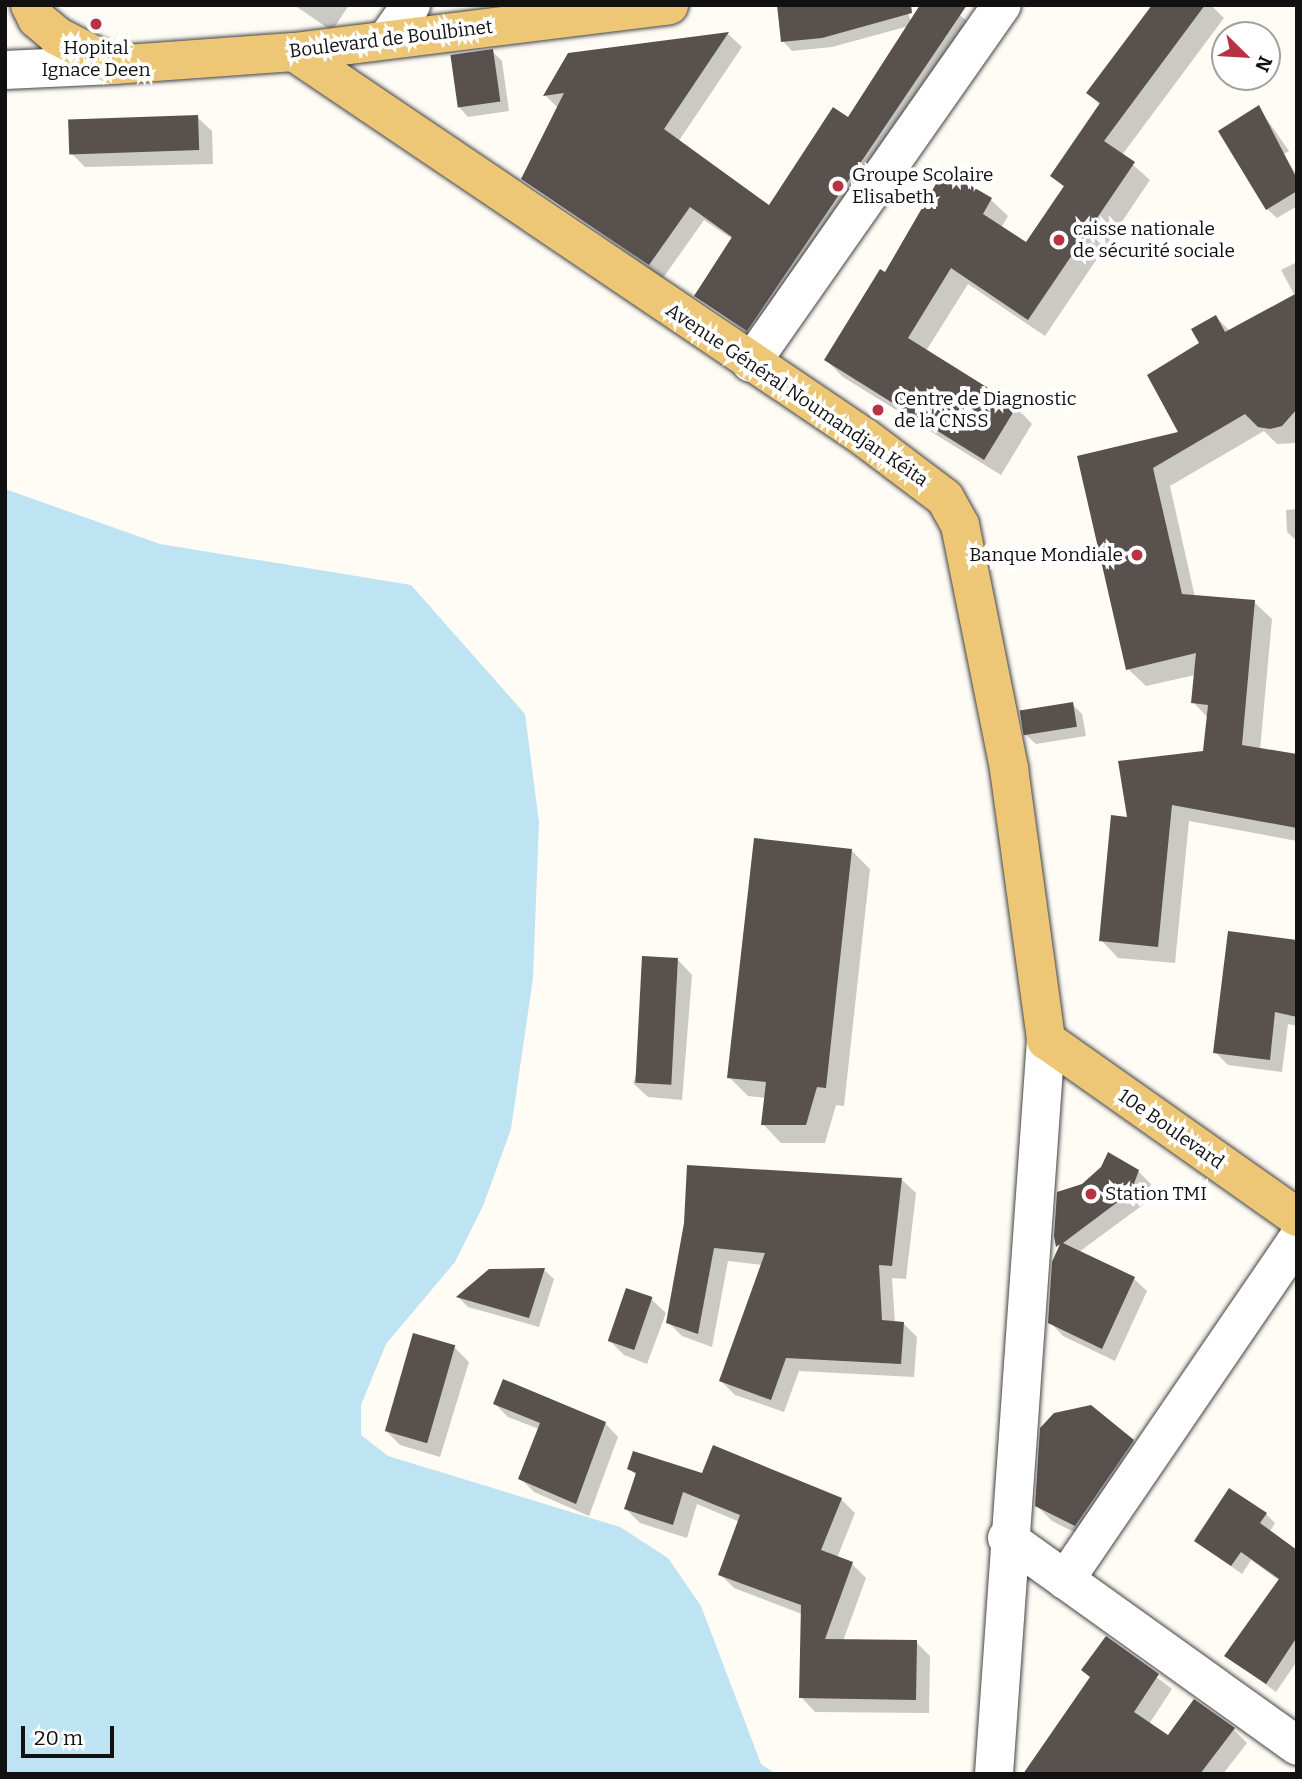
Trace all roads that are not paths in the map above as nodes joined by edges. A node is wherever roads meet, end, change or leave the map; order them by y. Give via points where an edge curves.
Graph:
1 (30, 5) edge
2 (411, 5) edge
3 (670, 5) edge
4 (1002, 5) edge
5 (387, 39) junction
6 (294, 52) junction
7 (113, 65) junction
8 (5, 71) edge
9 (751, 363) junction
10 (1046, 1040) junction
11 (1297, 1217) edge
12 (1297, 1240) edge
13 (1007, 1538) junction
14 (1065, 1580) junction
15 (1297, 1746) edge
16 (994, 1774) edge

1 - 7 main road via 37,19 57,36
2 - 5 street
3 - 5 main road, Boulevard de Boulbinet
4 - 9 street
5 - 6 main road, Boulevard de Boulbinet
6 - 7 main road, Boulevard de Boulbinet
6 - 9 main road, Avenue Général Noumandjan Kéita
7 - 8 street
9 - 10 main road, Avenue Général Noumandjan Kéita via 924,480 945,498 960,524 1009,769
10 - 11 main road, 10e Boulevard
10 - 13 street
12 - 14 street
13 - 14 street
13 - 16 street
14 - 15 street

